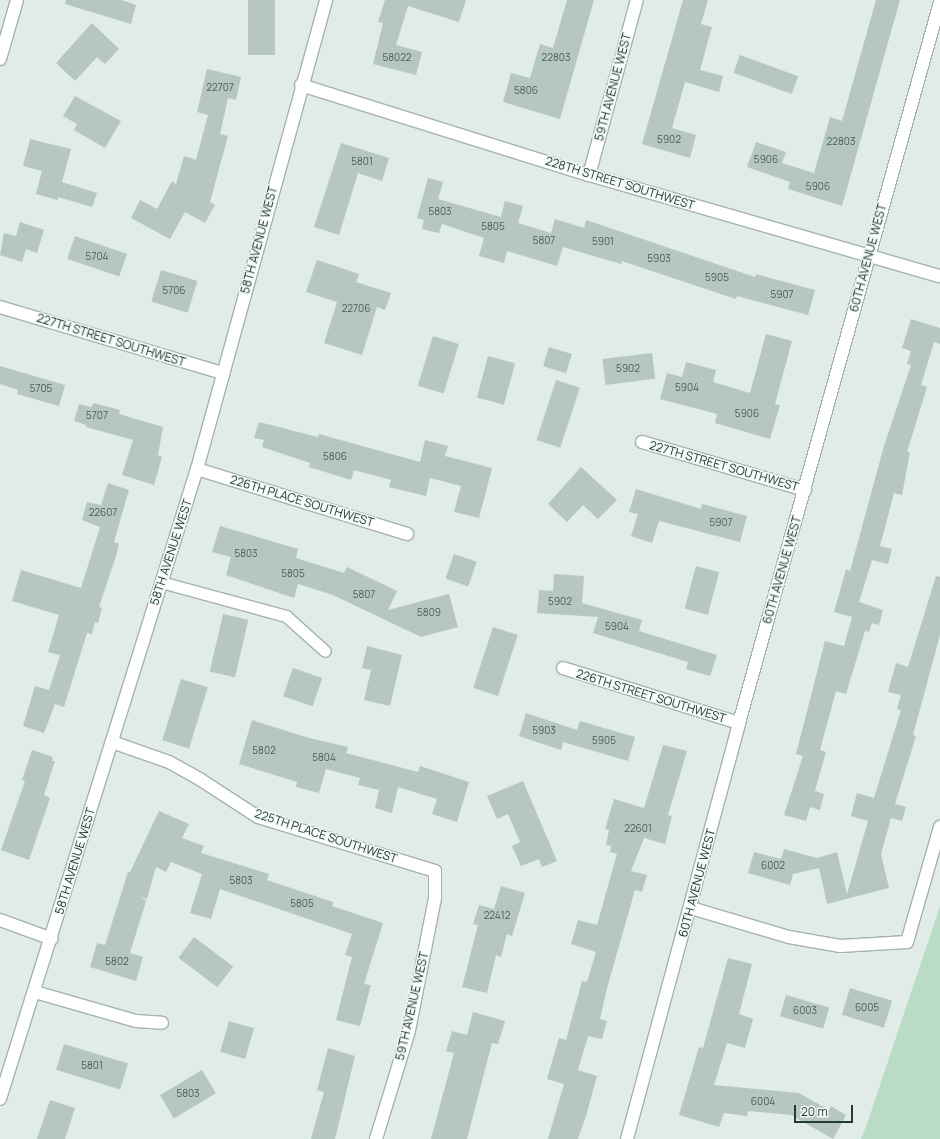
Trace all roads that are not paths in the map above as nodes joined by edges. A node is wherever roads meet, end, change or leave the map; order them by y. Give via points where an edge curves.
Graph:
1 (17, 0) edge
2 (326, 0) edge
3 (637, 0) edge
4 (940, 2) edge
5 (0, 59) edge
6 (301, 85) junction
7 (589, 175) junction
8 (868, 256) junction
9 (940, 276) edge
10 (0, 307) edge
11 (222, 373) junction
12 (642, 442) dead end
13 (197, 469) junction
14 (805, 490) junction
15 (407, 534) dead end
16 (161, 582) junction
17 (325, 650) dead end
18 (563, 668) dead end
19 (739, 723) junction
20 (112, 742) junction
21 (940, 828) edge
22 (435, 871) joint
23 (691, 908) junction
24 (0, 920) edge
25 (52, 938) junction
26 (35, 992) junction
27 (162, 1022) dead end
28 (0, 1099) edge
29 (376, 1139) edge
30 (627, 1139) edge

1 - 5 street
2 - 6 street, 58TH AVENUE WEST
3 - 7 street, 59TH AVENUE WEST
4 - 8 street, 60TH AVENUE WEST
6 - 7 street, 228TH STREET SOUTHWEST
6 - 11 street, 58TH AVENUE WEST
7 - 8 street, 228TH STREET SOUTHWEST
8 - 9 street, 228TH STREET SOUTHWEST
8 - 14 street, 60TH AVENUE WEST
10 - 11 street, 227TH STREET SOUTHWEST
11 - 13 street, 58TH AVENUE WEST
12 - 14 street, 227TH STREET SOUTHWEST
13 - 15 street, 226TH PLACE SOUTHWEST
13 - 16 street, 58TH AVENUE WEST
14 - 19 street, 60TH AVENUE WEST
16 - 17 lane via 286,616
16 - 20 street, 58TH AVENUE WEST
18 - 19 street, 226TH STREET SOUTHWEST
19 - 23 street, 60TH AVENUE WEST
20 - 22 street, 225TH PLACE SOUTHWEST via 169,762 258,817
20 - 25 street, 58TH AVENUE WEST
21 - 23 street via 907,942 840,946 789,937
22 - 29 street, 59TH AVENUE WEST via 435,898 409,1031
23 - 30 street, 60TH AVENUE WEST
24 - 25 street
25 - 26 street, 58TH AVENUE WEST
26 - 27 street via 136,1021
26 - 28 street, 58TH AVENUE WEST

